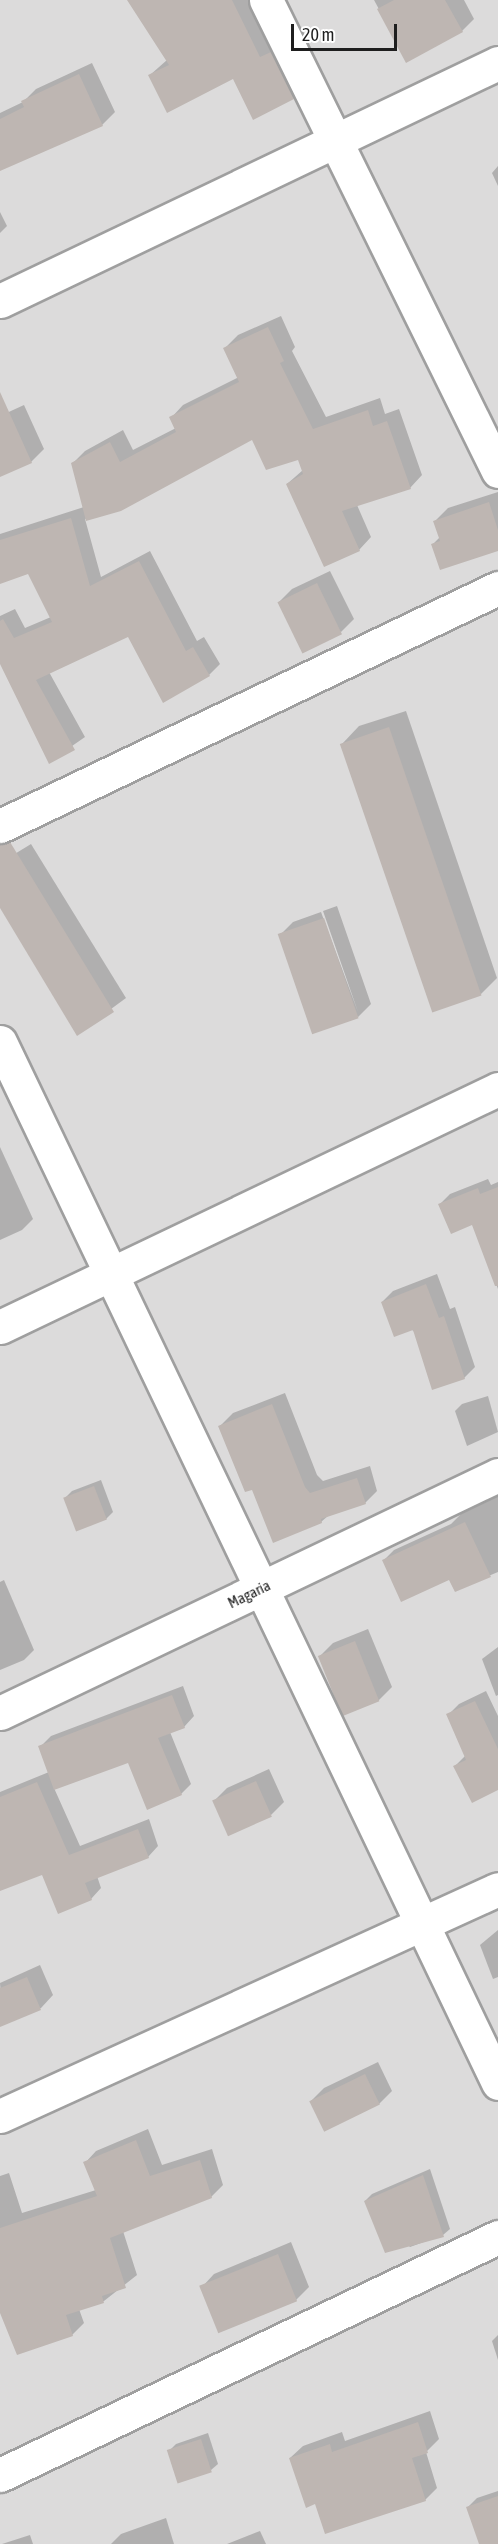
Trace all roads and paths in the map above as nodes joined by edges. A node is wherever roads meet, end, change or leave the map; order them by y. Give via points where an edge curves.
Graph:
1 (266, 0) edge
2 (498, 63) edge
3 (335, 141) junction
4 (0, 301) edge
5 (498, 471) edge
6 (498, 588) edge
7 (0, 826) edge
8 (0, 1041) edge
9 (498, 1089) edge
10 (111, 1274) junction
11 (0, 1327) edge
12 (498, 1475) edge
13 (261, 1588) junction
14 (0, 1713) edge
15 (498, 1889) edge
16 (423, 1925) junction
17 (498, 2083) edge
18 (0, 2115) edge
19 (498, 2237) edge
20 (0, 2475) edge

1 - 3 street
2 - 3 street
3 - 4 street
3 - 5 street
6 - 7 street
8 - 10 street
9 - 10 street
10 - 11 street
10 - 13 street
12 - 13 street, Magaria
13 - 14 street, Magaria
13 - 16 street
15 - 16 street
16 - 17 street
16 - 18 street
19 - 20 street

